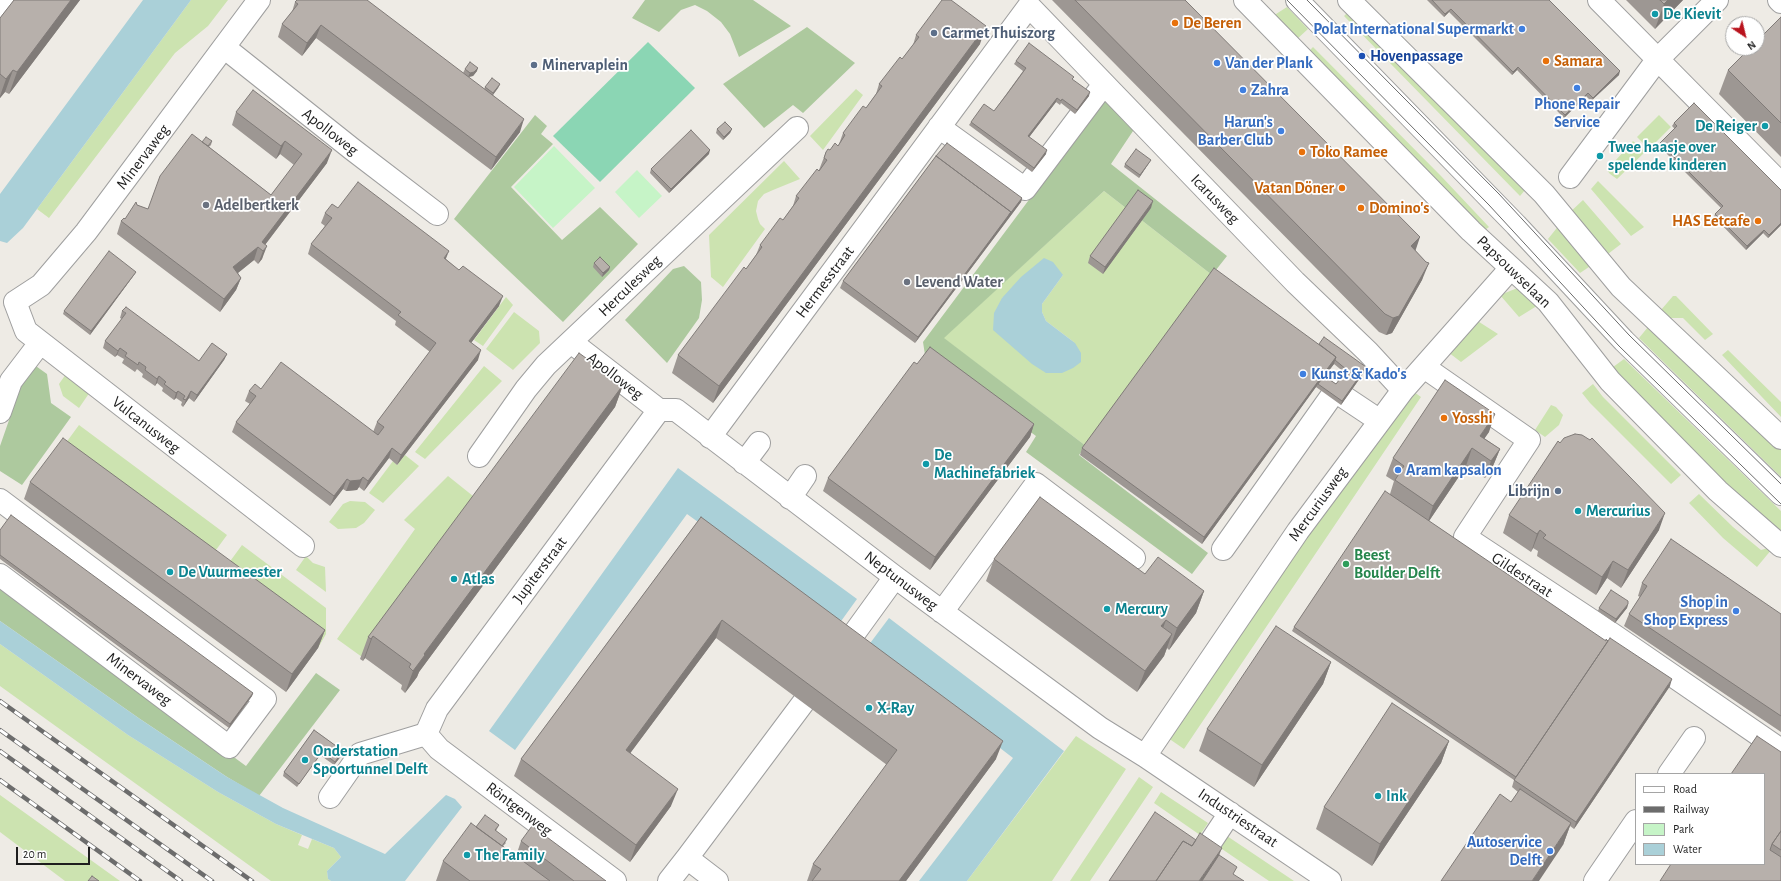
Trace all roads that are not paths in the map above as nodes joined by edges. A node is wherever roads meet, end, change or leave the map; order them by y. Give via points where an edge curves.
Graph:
1 (6, 0) edge
2 (259, 0) edge
3 (1245, 0) edge
4 (1297, 0) edge
5 (1350, 0) edge
6 (1599, 0) edge
7 (1717, 0) edge
8 (1779, 0) edge
9 (1781, 2) edge
10 (1029, 6) joint
11 (0, 8) edge
12 (225, 48) junction
13 (1657, 60) junction
14 (1104, 84) junction
15 (797, 128) dead end
16 (940, 128) junction
17 (1570, 176) dead end
18 (1781, 184) edge
19 (437, 214) dead end
20 (1511, 268) junction
21 (8, 302) edge
22 (40, 342) junction
23 (571, 342) junction
24 (1424, 367) junction
25 (1403, 390) junction
26 (659, 410) junction
27 (0, 412) edge
28 (1380, 420) junction
29 (710, 437) junction
30 (1781, 438) edge
31 (759, 443) dead end
32 (479, 456) dead end
33 (744, 463) junction
34 (805, 476) dead end
35 (1781, 494) edge
36 (790, 498) junction
37 (0, 500) edge
38 (303, 546) dead end
39 (1781, 546) edge
40 (1223, 549) dead end
41 (1134, 558) dead end
42 (0, 576) edge
43 (895, 577) junction
44 (942, 612) junction
45 (846, 646) edge
46 (803, 703) edge
47 (426, 734) junction
48 (1694, 738) dead end
49 (1781, 750) edge
50 (1145, 756) junction
51 (1670, 773) edge
52 (330, 797) dead end
53 (1230, 813) junction
54 (1635, 823) edge
55 (1202, 855) edge
56 (687, 858) junction
57 (615, 881) edge
58 (669, 881) edge
59 (717, 881) edge
60 (1330, 881) edge
61 (1595, 881) edge

1 - 11 street
2 - 12 street, Minervaweg
3 - 20 street, Papsouwselaan via 1471,231
4 - 35 street, Papsouwselaan via 1516,225 1624,341
5 - 30 street via 1544,194 1621,287
6 - 13 street
7 - 13 street
8 - 9 street
10 - 14 street, Icarusweg
10 - 16 street, Hermesstraat
12 - 19 street, Apolloweg
12 - 21 street, Minervaweg via 86,232 41,285
13 - 17 street
13 - 18 street
14 - 16 street via 1025,189
14 - 25 street, Icarusweg
15 - 23 street, Herculesweg
16 - 29 street, Hermesstraat
20 - 24 street, Mercuriusweg
20 - 39 street, Papsouwselaan via 1548,302 1610,381 1718,491
21 - 22 street, Vulcanusweg via 26,331
22 - 27 street via 11,381
22 - 38 street, Vulcanusweg
23 - 26 street, Apolloweg
23 - 32 street, Herculesweg via 531,383
24 - 25 street, Mercuriusweg
24 - 49 street, Gildestraat via 1529,440 1465,537
25 - 28 street, Mercuriusweg
26 - 29 street, Neptunusweg via 676,410
26 - 47 street, Jupiterstraat via 437,709
28 - 40 street via 1335,391
28 - 50 street, Mercuriusweg via 1298,531
29 - 33 street, Neptunusweg
31 - 33 street
33 - 36 street, Neptunusweg
34 - 36 street
36 - 43 street, Neptunusweg
37 - 42 street, Minervaweg via 265,699 229,747
41 - 44 street via 1036,484
43 - 44 street, Neptunusweg
43 - 45 street
44 - 50 street, Neptunusweg via 1100,728
46 - 56 street
47 - 52 street via 360,754
47 - 57 street, Röntgenweg via 439,749
48 - 51 street
50 - 53 street, Industriestraat
53 - 55 street
53 - 60 street, Industriestraat
54 - 61 street
56 - 58 street
56 - 59 street

